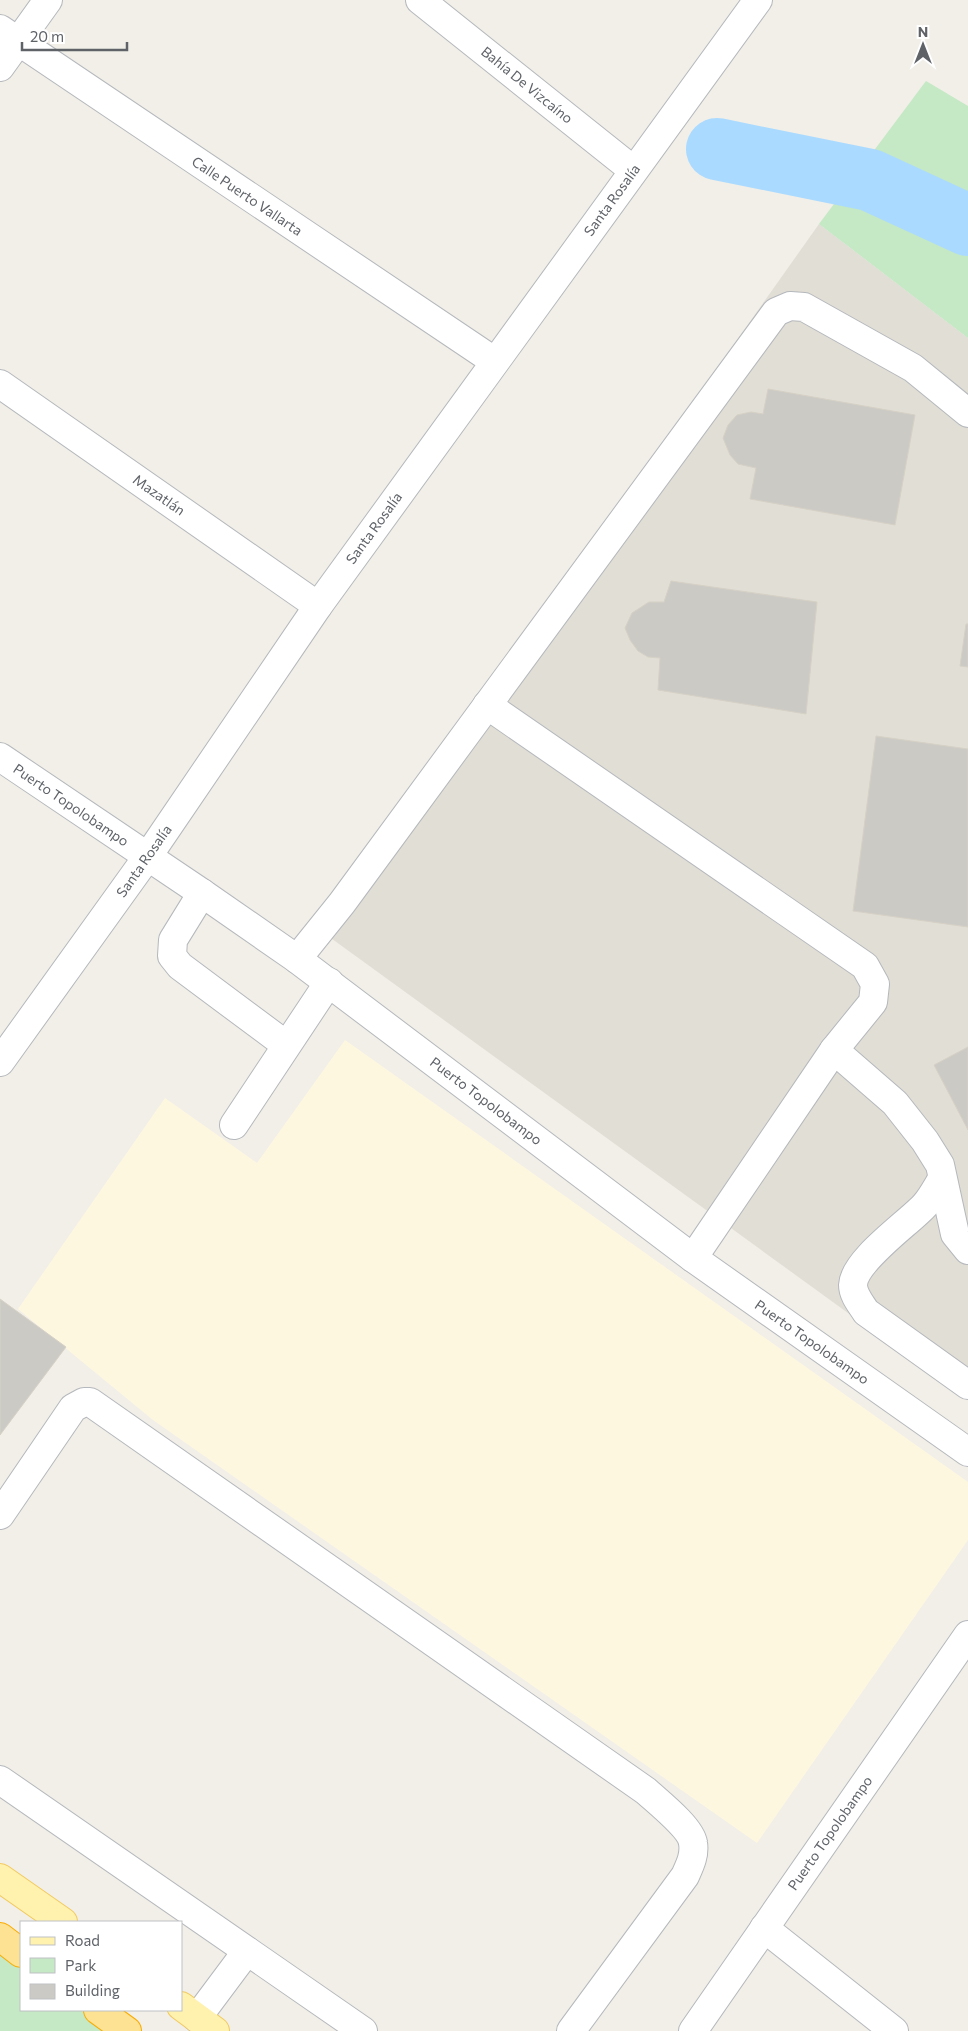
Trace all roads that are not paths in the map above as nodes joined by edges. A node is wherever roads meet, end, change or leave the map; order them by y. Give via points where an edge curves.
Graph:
1 (48, 0) edge
2 (420, 0) edge
3 (758, 0) edge
4 (9, 36) edge
5 (0, 67) edge
6 (634, 170) junction
7 (494, 362) junction
8 (0, 384) edge
9 (968, 413) edge
10 (318, 606) junction
11 (486, 705) junction
12 (0, 756) edge
13 (148, 856) junction
14 (202, 893) junction
15 (297, 959) junction
16 (329, 982) junction
17 (286, 1046) junction
18 (834, 1050) junction
19 (0, 1062) edge
20 (234, 1125) dead end
21 (942, 1178) junction
22 (968, 1250) edge
23 (693, 1258) junction
24 (968, 1385) edge
25 (968, 1452) edge
26 (0, 1515) edge
27 (968, 1635) edge
28 (0, 1780) edge
29 (0, 1878) edge
30 (175, 1914) edge
31 (62, 1921) edge
32 (764, 1928) junction
33 (0, 1938) edge
34 (247, 1950) junction
35 (20, 1952) edge
36 (99, 2011) edge
37 (198, 2018) edge
38 (127, 2031) edge
39 (363, 2031) edge
40 (571, 2031) edge
41 (694, 2031) edge
42 (894, 2031) edge

1 - 4 street
2 - 6 street, Bahía De Vizcaíno
3 - 6 street, Santa Rosalía
4 - 5 street
4 - 7 street, Calle Puerto Vallarta
6 - 7 street, Santa Rosalía
7 - 10 street, Santa Rosalía
8 - 10 street, Mazatlán
9 - 11 street via 913,368 804,307 790,306 776,312
10 - 13 street, Santa Rosalía
11 - 15 street
11 - 18 street via 865,966 875,984 873,1002
12 - 13 street, Puerto Topolobampo
13 - 14 street, Puerto Topolobampo
13 - 19 street, Santa Rosalía
14 - 15 street, Puerto Topolobampo
14 - 17 street via 173,940 172,956 180,966
15 - 16 street, Puerto Topolobampo
16 - 17 street
16 - 23 street, Puerto Topolobampo
17 - 20 street
18 - 21 street via 895,1103 925,1141 940,1165
18 - 23 street
21 - 22 street via 955,1234
21 - 24 street via 925,1205 894,1231 856,1274 853,1285 866,1312
23 - 25 street, Puerto Topolobampo
26 - 40 street via 73,1408 90,1402 646,1791 684,1827 693,1841 693,1857 685,1876
27 - 32 street, Puerto Topolobampo
28 - 30 street
29 - 31 main road
30 - 34 street
32 - 41 street, Puerto Topolobampo
32 - 42 street
33 - 35 highway
34 - 37 street
34 - 39 street
36 - 38 highway

